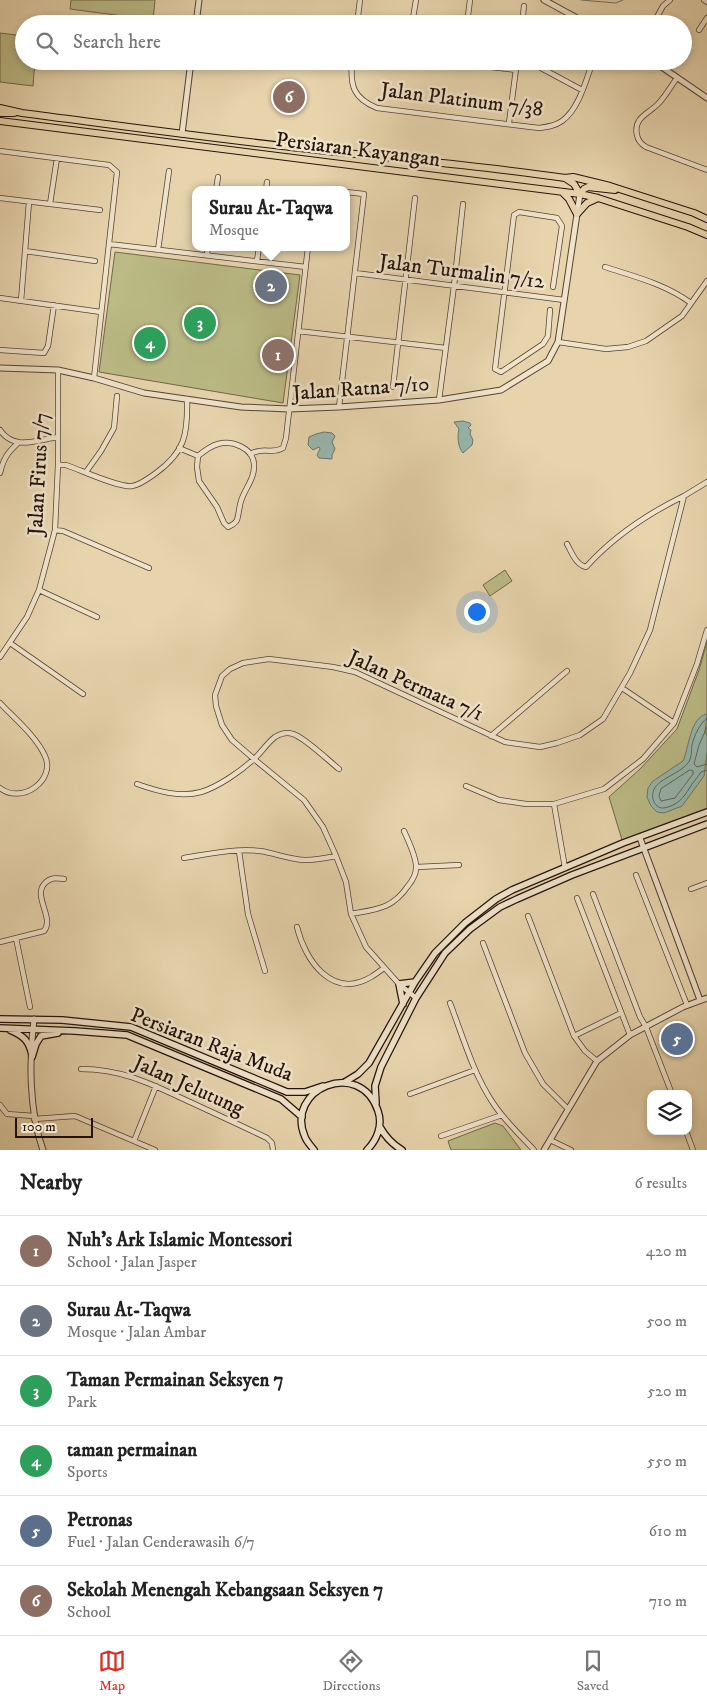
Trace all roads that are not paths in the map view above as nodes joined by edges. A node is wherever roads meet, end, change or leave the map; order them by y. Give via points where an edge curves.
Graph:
1 (199, 0) edge
2 (360, 0) edge
3 (416, 0) edge
4 (470, 0) edge
5 (544, 0) edge
6 (670, 0) edge
7 (704, 0) edge
8 (707, 2) edge
9 (524, 6) dead end
10 (197, 15) edge
11 (358, 15) edge
12 (414, 15) edge
13 (468, 15) edge
14 (523, 15) edge
15 (572, 15) edge
16 (658, 15) edge
17 (707, 18) edge
18 (699, 30) dead end
19 (190, 70) edge
20 (351, 70) edge
21 (516, 70) edge
22 (545, 70) edge
23 (590, 70) edge
24 (666, 70) edge
25 (677, 78) junction
26 (582, 90) junction
27 (707, 98) edge
28 (0, 108) edge
29 (0, 113) edge
30 (22, 113) junction
31 (1, 121) edge
32 (509, 124) junction
33 (182, 134) junction
34 (0, 151) edge
35 (57, 158) junction
36 (707, 170) edge
37 (169, 171) dead end
38 (218, 177) dead end
39 (565, 178) junction
40 (267, 182) dead end
41 (217, 186) edge
42 (266, 186) edge
43 (560, 191) junction
44 (350, 192) edge
45 (628, 192) junction
46 (580, 194) junction
47 (0, 198) edge
48 (415, 198) dead end
49 (598, 198) junction
50 (29, 202) junction
51 (50, 204) junction
52 (463, 204) dead end
53 (100, 210) dead end
54 (577, 214) junction
55 (707, 219) edge
56 (707, 235) edge
57 (109, 244) junction
58 (158, 250) junction
59 (208, 251) edge
60 (258, 251) edge
61 (308, 251) edge
62 (25, 252) junction
63 (207, 256) junction
64 (96, 260) dead end
65 (257, 261) junction
66 (306, 267) junction
67 (605, 267) dead end
68 (355, 273) junction
69 (407, 280) junction
70 (707, 281) edge
71 (454, 286) junction
72 (553, 287) dead end
73 (505, 292) junction
74 (0, 298) edge
75 (564, 300) junction
76 (21, 301) junction
77 (691, 303) junction
78 (54, 305) junction
79 (550, 310) dead end
80 (101, 312) junction
81 (298, 330) junction
82 (347, 336) junction
83 (399, 342) junction
84 (558, 342) junction
85 (446, 348) junction
86 (0, 350) edge
87 (0, 368) edge
88 (58, 370) junction
89 (94, 378) junction
90 (393, 387) dead end
91 (117, 396) dead end
92 (187, 399) junction
93 (439, 400) junction
94 (339, 407) junction
95 (288, 409) junction
96 (0, 430) edge
97 (58, 437) junction
98 (17, 444) junction
99 (179, 448) junction
100 (250, 454) junction
101 (198, 456) junction
102 (58, 465) junction
103 (86, 472) junction
104 (0, 473) edge
105 (707, 482) edge
106 (684, 496) junction
107 (55, 530) junction
108 (567, 544) dead end
109 (149, 568) dead end
110 (39, 590) junction
111 (97, 617) dead end
112 (707, 630) edge
113 (10, 643) junction
114 (0, 657) edge
115 (567, 671) dead end
116 (622, 688) junction
117 (82, 694) dead end
118 (0, 703) edge
119 (674, 723) junction
120 (491, 736) junction
121 (254, 760) junction
122 (339, 769) dead end
123 (137, 784) dead end
124 (466, 786) dead end
125 (0, 788) edge
126 (554, 804) junction
127 (707, 812) edge
128 (707, 824) edge
129 (404, 831) dead end
130 (640, 838) junction
131 (643, 848) junction
132 (239, 851) junction
133 (336, 856) junction
134 (184, 858) dead end
135 (459, 865) dead end
136 (417, 867) junction
137 (565, 868) junction
138 (636, 875) dead end
139 (64, 879) dead end
140 (707, 883) edge
141 (691, 889) dead end
142 (593, 894) dead end
143 (577, 898) dead end
144 (352, 914) junction
145 (528, 916) dead end
146 (297, 927) dead end
147 (16, 938) junction
148 (0, 942) edge
149 (483, 943) dead end
150 (384, 968) junction
151 (265, 971) dead end
152 (415, 982) junction
153 (399, 984) junction
154 (409, 994) junction
155 (416, 998) junction
156 (707, 998) edge
157 (700, 1000) junction
158 (450, 1003) dead end
159 (403, 1004) junction
160 (687, 1005) junction
161 (30, 1008) dead end
162 (621, 1013) junction
163 (0, 1019) edge
164 (34, 1019) junction
165 (646, 1027) junction
166 (3, 1028) edge
167 (33, 1029) junction
168 (75, 1030) junction
169 (630, 1035) junction
170 (574, 1036) junction
171 (32, 1058) junction
172 (597, 1061) junction
173 (81, 1069) dead end
174 (475, 1070) junction
175 (345, 1082) junction
176 (156, 1086) junction
177 (323, 1086) junction
178 (670, 1090) edge
179 (410, 1094) dead end
180 (376, 1103) junction
181 (0, 1105) edge
182 (568, 1109) junction
183 (502, 1115) junction
184 (34, 1117) junction
185 (302, 1118) junction
186 (380, 1128) junction
187 (687, 1135) edge
188 (442, 1136) dead end
189 (306, 1138) junction
190 (550, 1140) junction
191 (134, 1141) junction
192 (42, 1150) edge
193 (155, 1150) edge
194 (273, 1150) edge
195 (307, 1150) edge
196 (314, 1150) edge
197 (367, 1150) edge
198 (402, 1150) edge
199 (534, 1150) edge
200 (544, 1150) edge
201 (571, 1150) edge
202 (693, 1150) edge

1 - 10 street
2 - 11 street
3 - 12 street
4 - 13 street
5 - 15 street
6 - 16 street
7 - 8 street
9 - 14 street
17 - 18 street
19 - 33 street
20 - 32 street, Jalan Platinum 7/38 via 356,93 377,108
21 - 32 street
22 - 26 street
23 - 26 street, Jalan Platinum 7/38
24 - 25 street
25 - 27 street
25 - 36 street via 658,104 638,121 637,137 646,147
26 - 32 street, Jalan Platinum 7/38 via 574,108 562,121 539,128
28 - 30 main road, Persiaran Kayangan
29 - 30 main road
30 - 33 main road, Persiaran Kayangan
31 - 43 main road, Persiaran Kayangan
33 - 39 main road, Persiaran Kayangan
34 - 35 street
35 - 51 street
35 - 57 street via 109,165 116,172
37 - 58 street
38 - 41 street
39 - 45 main road, Persiaran Kayangan via 592,181
39 - 46 main road
40 - 42 street
43 - 46 main road, Persiaran Kayangan
43 - 54 main road
44 - 68 street via 364,194
45 - 46 main road via 588,187
45 - 55 main road, Persiaran Kayangan
46 - 49 main road, Persiaran Kayangan
46 - 54 street, Jalan Ratna 7/10
47 - 50 street
48 - 69 street
49 - 54 main road via 587,203
49 - 56 main road, Persiaran Kayangan
50 - 51 street
50 - 62 street
51 - 53 street
52 - 71 street
54 - 75 street, Jalan Ratna 7/10
57 - 58 street
57 - 80 street
58 - 63 street
59 - 63 street
60 - 65 street
61 - 66 street
62 - 64 street
62 - 76 street
63 - 65 street
65 - 66 street
66 - 81 street
67 - 77 street via 658,284
68 - 69 street, Jalan Turmalin 7/12
68 - 82 street
69 - 71 street, Jalan Turmalin 7/12
69 - 83 street
70 - 77 street
71 - 73 street, Jalan Turmalin 7/12
71 - 85 street
72 - 73 street via 562,226 557,218 519,212 514,215
73 - 75 street, Jalan Turmalin 7/12
73 - 79 street via 495,369 501,372 543,344 548,336
74 - 76 street
75 - 84 street, Jalan Ratna 7/10
76 - 78 street
77 - 84 street via 668,327 646,341 628,347 606,349
78 - 80 street
78 - 86 street via 44,353
80 - 89 street
81 - 82 street
81 - 95 street
82 - 83 street
82 - 94 street
83 - 85 street
83 - 90 street
84 - 93 street, Jalan Ratna 7/10 via 548,361 500,390
85 - 93 street
87 - 88 street, Jalan Ratna 7/10
88 - 89 street, Jalan Ratna 7/10
88 - 97 street, Jalan Firus 7/7
89 - 92 street, Jalan Ratna 7/10 via 144,393
91 - 103 street via 114,428
92 - 95 street, Jalan Ratna 7/10 via 242,407
92 - 99 street via 186,435
93 - 94 street, Jalan Ratna 7/10
94 - 95 street, Jalan Ratna 7/10
95 - 100 street via 283,448 277,451 258,450
96 - 98 street via 4,437
97 - 98 street
97 - 102 street, Jalan Firus 7/7
98 - 104 street via 9,450
99 - 101 street
99 - 103 street via 166,465 131,486
100 - 101 street via 231,442 217,444
100 - 101 street via 254,463 252,479 241,500 237,520 228,526 199,481
102 - 103 street
102 - 107 street, Jalan Firus 7/7
105 - 106 street
106 - 108 street via 630,527 586,567 578,563
106 - 116 street, Jalan Permata 7/1 via 650,630
107 - 109 street
107 - 110 street, Jalan Firus 7/7
110 - 111 street
110 - 113 street, Jalan Firus 7/7
112 - 119 street
113 - 114 street, Jalan Firus 7/7
113 - 117 street
115 - 120 street
116 - 119 street
116 - 120 street, Jalan Permata 7/1 via 603,719 592,729 572,738 540,747 505,742
118 - 125 street via 38,743 46,758 46,773 38,786 29,792 10,793
119 - 126 street via 643,760 608,786
120 - 121 street, Jalan Permata 7/1 via 355,672 269,659 243,663 230,669 222,676 215,695 222,725 232,740
121 - 122 street via 275,738 293,734
121 - 123 street via 201,792 180,794
121 - 133 street, Jalan Permata 7/1 via 304,800 323,827
124 - 126 street via 499,800
126 - 137 street
127 - 130 main road
128 - 131 main road
129 - 136 street
130 - 131 street
130 - 137 main road
131 - 155 main road via 500,907 445,953
131 - 157 street
132 - 133 street via 260,851 304,860
132 - 134 street
132 - 151 street via 248,914
133 - 144 street, Jalan Permata 7/1 via 346,882
135 - 136 street
136 - 144 street via 403,894 392,904
137 - 152 main road via 504,894 465,922 435,953
138 - 160 street
139 - 147 street via 49,879 41,888 47,925 44,931
140 - 141 street
142 - 165 street
143 - 162 street
144 - 150 street, Jalan Permata 7/1 via 366,947
145 - 170 street
146 - 150 street via 315,966 336,982 361,982
147 - 148 street
147 - 161 street
149 - 182 street via 525,1053 543,1084
150 - 153 street, Jalan Permata 7/1
152 - 153 main road
152 - 154 main road
153 - 154 street, Jalan Permata 7/1
153 - 159 main road
154 - 155 street, Jalan Permata 7/1
154 - 159 main road
155 - 180 main road via 381,1067 375,1086
156 - 157 street
157 - 160 street
158 - 174 street
159 - 175 main road via 369,1063
160 - 165 street
162 - 169 street
162 - 170 street
163 - 164 main road, Persiaran Raja Muda
164 - 167 street
164 - 177 main road, Persiaran Raja Muda via 131,1027 287,1092 305,1092
165 - 169 street
165 - 178 street
166 - 167 main road, Persiaran Raja Muda
166 - 171 main road via 21,1034 27,1040
167 - 168 main road, Persiaran Raja Muda
167 - 171 street
168 - 171 main road via 41,1036
168 - 185 main road, Persiaran Raja Muda via 127,1035 281,1099
169 - 172 street
170 - 172 street
171 - 184 street
172 - 182 street
173 - 176 street, Jalan Jelutung via 119,1072
174 - 179 street
174 - 183 street
175 - 177 main road, Persiaran Raja Muda
175 - 180 main road via 368,1093
176 - 191 street
176 - 194 street, Jalan Jelutung via 267,1138
177 - 185 main road via 305,1105
180 - 186 main road
181 - 184 street via 7,1114
182 - 190 street
183 - 188 street
183 - 199 street
184 - 191 street via 75,1116
184 - 192 street
185 - 189 main road
186 - 197 main road
186 - 198 main road via 386,1138
187 - 202 street
189 - 195 main road
189 - 196 main road
190 - 200 street
190 - 201 street
191 - 193 street

